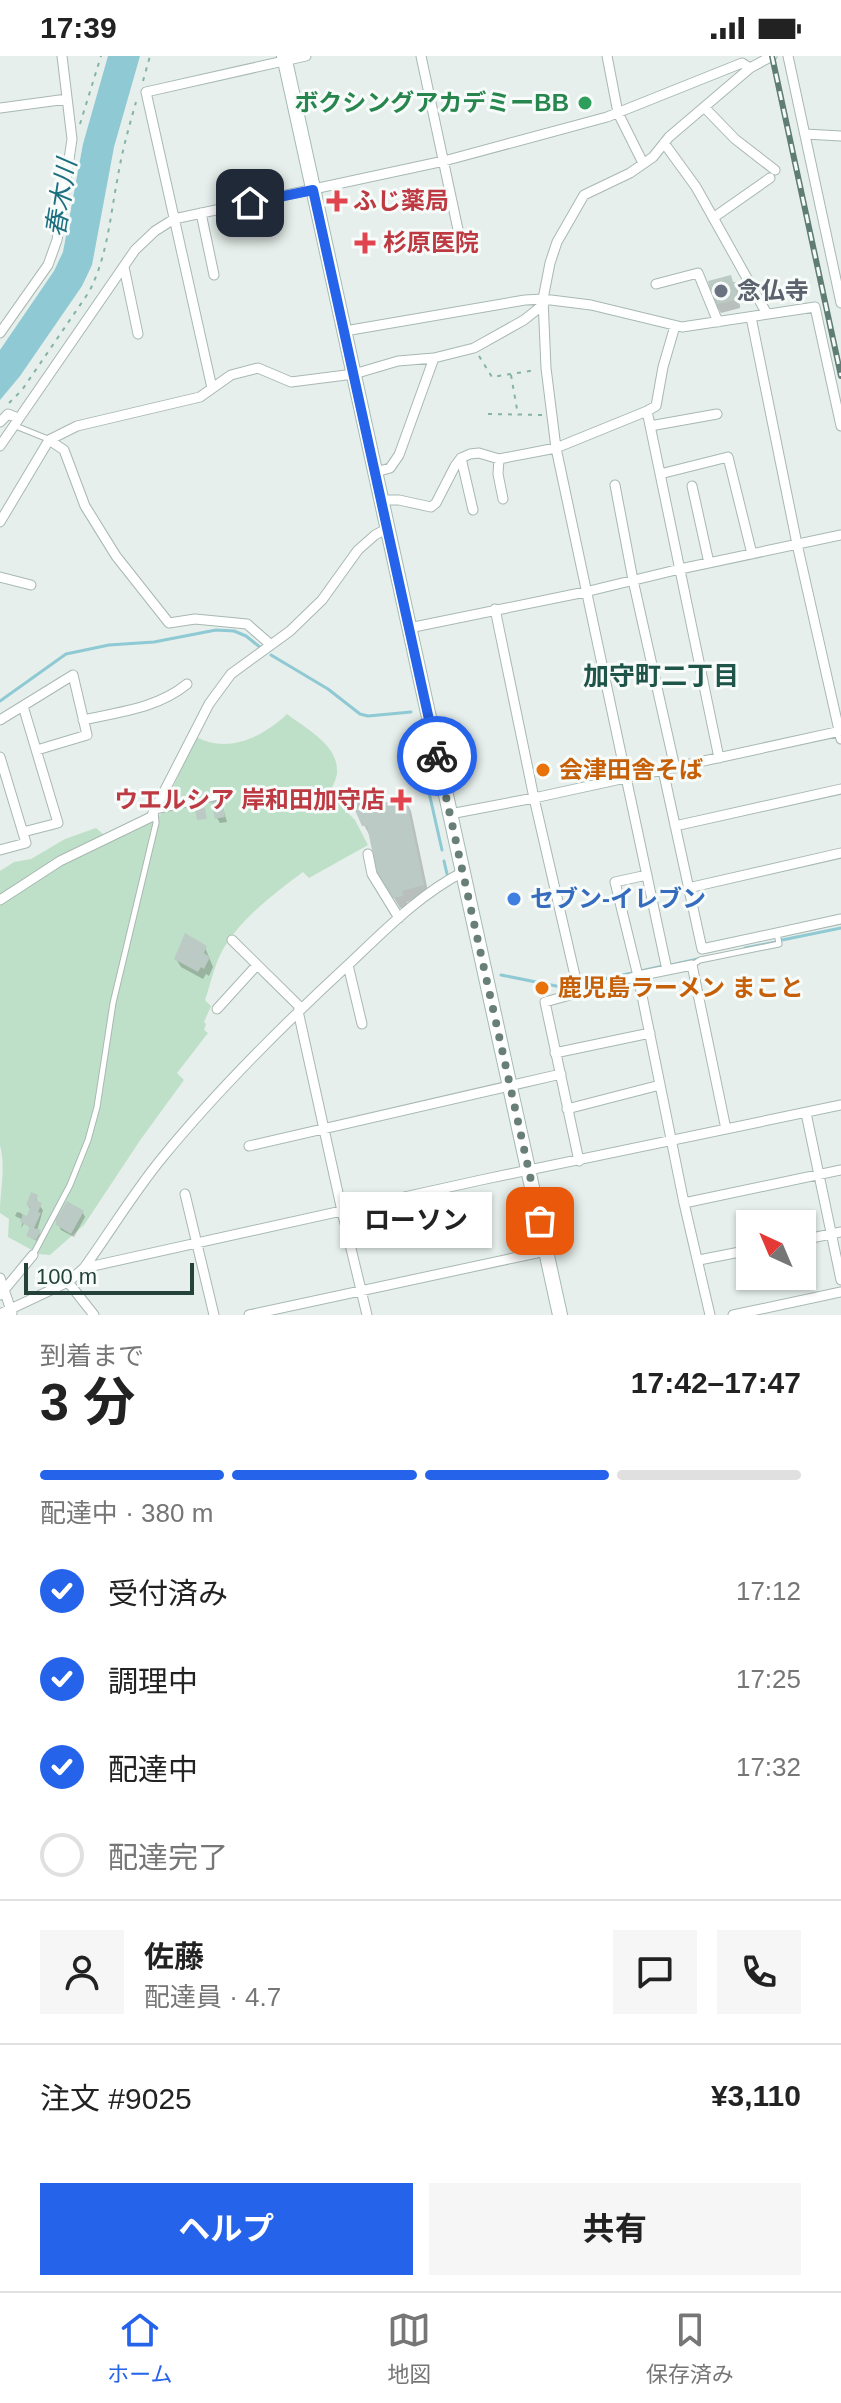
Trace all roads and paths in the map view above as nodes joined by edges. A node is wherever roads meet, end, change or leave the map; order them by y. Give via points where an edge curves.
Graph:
1 (62, 56) edge
2 (101, 56) edge
3 (150, 56) edge
4 (306, 56) edge
5 (421, 56) edge
6 (607, 56) edge
7 (788, 56) edge
8 (766, 57) edge
9 (284, 58) edge
10 (750, 68) junction
11 (141, 85) dead end
12 (67, 99) junction
13 (137, 100) dead end
14 (0, 108) edge
15 (705, 108) junction
16 (618, 113) junction
17 (805, 134) junction
18 (841, 136) edge
19 (72, 139) junction
20 (664, 143) junction
21 (444, 161) junction
22 (643, 163) junction
23 (313, 190) junction
24 (201, 213) junction
25 (713, 218) junction
26 (174, 219) junction
27 (460, 239) dead end
28 (841, 255) edge
29 (833, 264) junction
30 (124, 267) junction
31 (214, 275) dead end
32 (656, 284) dead end
33 (544, 302) junction
34 (841, 303) edge
35 (767, 314) junction
36 (751, 317) junction
37 (718, 322) junction
38 (675, 326) junction
39 (345, 331) junction
40 (0, 333) edge
41 (138, 334) dead end
42 (474, 348) junction
43 (434, 358) junction
44 (546, 368) junction
45 (354, 374) junction
46 (511, 374) junction
47 (212, 388) junction
48 (6, 407) dead end
49 (647, 411) junction
50 (488, 414) dead end
51 (717, 414) dead end
52 (518, 415) junction
53 (552, 415) junction
54 (16, 421) junction
55 (0, 422) edge
56 (650, 426) junction
57 (841, 426) edge
58 (49, 440) junction
59 (0, 446) edge
60 (556, 448) junction
61 (461, 458) junction
62 (499, 459) junction
63 (376, 472) junction
64 (660, 474) junction
65 (615, 485) dead end
66 (692, 486) dead end
67 (505, 492) dead end
68 (382, 500) junction
69 (473, 510) dead end
70 (0, 522) edge
71 (388, 528) junction
72 (841, 535) edge
73 (797, 544) junction
74 (752, 554) junction
75 (709, 563) junction
76 (680, 569) junction
77 (0, 577) edge
78 (633, 580) junction
79 (31, 585) dead end
80 (585, 592) junction
81 (495, 609) junction
82 (409, 628) junction
83 (271, 645) junction
84 (187, 684) dead end
85 (23, 706) junction
86 (0, 720) edge
87 (83, 720) junction
88 (841, 734) edge
89 (37, 750) junction
90 (0, 757) edge
91 (719, 758) junction
92 (675, 768) junction
93 (663, 770) junction
94 (625, 778) junction
95 (841, 789) edge
96 (222, 796) dead end
97 (534, 798) junction
98 (155, 811) junction
99 (450, 814) junction
100 (675, 826) junction
101 (23, 832) junction
102 (0, 850) edge
103 (841, 853) edge
104 (368, 854) dead end
105 (463, 872) junction
106 (647, 875) junction
107 (688, 888) junction
108 (0, 900) edge
109 (399, 918) junction
110 (841, 919) edge
111 (777, 933) junction
112 (232, 940) dead end
113 (257, 965) junction
114 (348, 965) junction
115 (692, 965) junction
116 (667, 970) junction
117 (638, 976) junction
118 (579, 993) junction
119 (217, 1009) dead end
120 (300, 1010) junction
121 (364, 1017) dead end
122 (650, 1033) junction
123 (555, 1053) junction
124 (561, 1074) junction
125 (660, 1085) junction
126 (510, 1086) junction
127 (841, 1105) edge
128 (567, 1109) junction
129 (806, 1113) junction
130 (726, 1129) junction
131 (324, 1131) junction
132 (671, 1141) junction
133 (249, 1146) dead end
134 (579, 1161) junction
135 (841, 1170) edge
136 (529, 1172) junction
137 (819, 1175) junction
138 (185, 1194) dead end
139 (684, 1203) junction
140 (342, 1211) junction
141 (836, 1233) edge
142 (816, 1237) edge
143 (198, 1243) junction
144 (546, 1251) junction
145 (736, 1253) edge
146 (33, 1255) joint
147 (699, 1260) junction
148 (84, 1268) junction
149 (0, 1278) edge
150 (841, 1280) edge
151 (68, 1282) junction
152 (362, 1290) junction
153 (841, 1292) edge
154 (2, 1293) edge
155 (8, 1313) edge
156 (94, 1315) edge
157 (214, 1315) edge
158 (249, 1315) edge
159 (367, 1315) edge
160 (560, 1315) edge
161 (710, 1315) edge
162 (733, 1315) edge

1 - 12 street
2 - 19 path
3 - 11 path
4 - 9 street
5 - 21 street
6 - 16 street
7 - 17 street
8 - 10 street
9 - 23 main road
9 - 26 street via 146,92
10 - 15 street
10 - 16 street via 742,63
12 - 14 street
12 - 19 street
13 - 48 path via 98,275
15 - 20 street
15 - 25 street via 773,174
16 - 21 street
16 - 22 street
17 - 18 street
17 - 29 street
19 - 40 street via 54,252
20 - 22 street
20 - 25 street
21 - 23 street
21 - 27 street
22 - 33 street via 584,195 557,242
23 - 24 street
23 - 39 main road
24 - 26 street
24 - 31 street
25 - 35 street
26 - 30 street via 135,250
26 - 47 street
28 - 29 street
29 - 34 street
30 - 41 street
30 - 54 street
32 - 37 street via 698,273
33 - 38 street via 591,305
33 - 39 street via 525,300
33 - 42 street via 524,320
33 - 44 street
35 - 36 street
35 - 57 street via 815,307
36 - 37 street
36 - 73 street
37 - 38 street
38 - 49 street via 656,406
39 - 45 main road
42 - 43 street
42 - 46 path via 492,377
43 - 45 street via 412,358
43 - 63 street via 399,455 390,468
44 - 46 path
44 - 53 street
45 - 47 street via 291,382 258,368 231,375
45 - 63 main road
46 - 52 path
47 - 58 street via 200,397 77,426
49 - 56 street
49 - 60 street
50 - 52 path
51 - 56 street
52 - 53 path
53 - 60 street
54 - 55 street via 8,414
54 - 58 lane
54 - 59 street
56 - 64 street
58 - 70 street
58 - 83 street via 64,450 85,506 116,556 169,623 195,619 247,624
60 - 62 street
60 - 80 street
61 - 62 street via 479,453
61 - 68 street via 431,507
61 - 69 street
62 - 67 street
63 - 68 main road
64 - 74 street via 728,457
64 - 76 street
65 - 78 street
66 - 75 street
68 - 71 main road
71 - 82 main road
71 - 83 street via 358,550 322,600
72 - 73 street
73 - 74 street
73 - 88 street
74 - 75 street
75 - 76 street
76 - 78 street
76 - 91 street
77 - 79 street
78 - 80 street
78 - 92 street
80 - 81 street
80 - 94 street
81 - 82 street
81 - 97 street
82 - 99 main road
83 - 98 street via 231,674 209,704
84 - 87 street via 158,702
85 - 86 street
85 - 87 street via 73,675
85 - 89 street
87 - 89 street via 87,735
88 - 91 street
89 - 101 street via 58,823
90 - 101 street
91 - 92 street
92 - 93 street
93 - 94 street
93 - 100 street
94 - 97 street
94 - 106 street
95 - 100 street
96 - 98 lane
97 - 99 street
97 - 118 street
98 - 108 street
98 - 146 lane via 88,1140
99 - 105 main road
100 - 107 street
101 - 102 street via 26,843
103 - 107 street
104 - 109 street via 372,874
105 - 109 street
105 - 126 main road
106 - 116 street
106 - 117 street via 615,882
107 - 111 street via 702,949
109 - 114 street
110 - 111 street
111 - 115 lane via 779,944
112 - 113 street
113 - 119 street
113 - 120 street
114 - 120 street
114 - 121 street
115 - 116 street
115 - 130 street
116 - 117 street
117 - 118 street
117 - 122 street
118 - 123 street via 545,1002
120 - 131 street
120 - 148 street via 159,1161
122 - 123 street
122 - 125 street
123 - 124 street
124 - 126 street
124 - 128 street
125 - 128 street
125 - 132 street
126 - 131 street
126 - 136 main road
127 - 129 street
128 - 134 street
129 - 130 street
129 - 137 street
130 - 132 street
131 - 133 street
131 - 140 street
132 - 134 street
132 - 139 street
134 - 136 street
135 - 137 street
136 - 140 street
136 - 144 main road
137 - 139 street
137 - 141 street
138 - 143 street
139 - 147 street
140 - 143 street
140 - 152 street
141 - 142 street
141 - 150 street
143 - 148 street
143 - 157 street
144 - 152 street
144 - 160 main road
145 - 147 street
146 - 154 street
147 - 161 street
148 - 151 street
149 - 154 street
151 - 155 street
151 - 156 street
152 - 158 street
152 - 159 street
153 - 162 street
154 - 155 street

